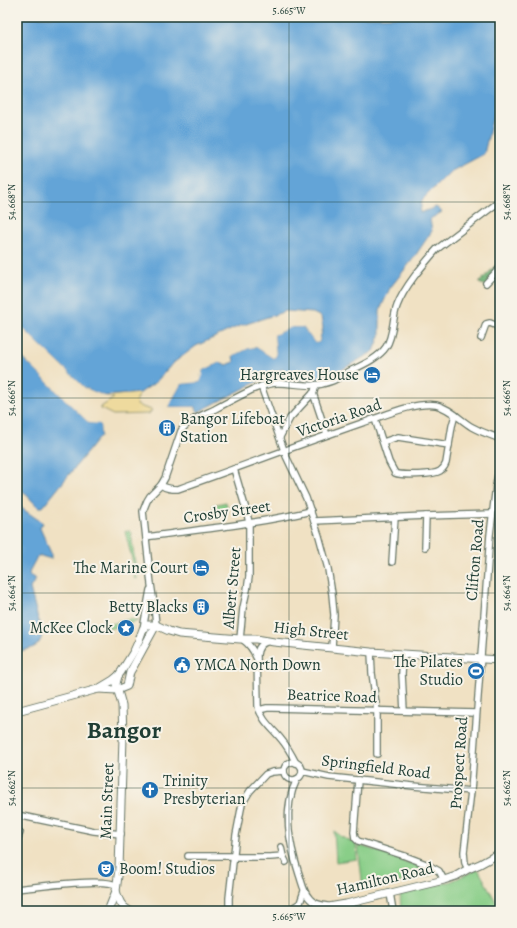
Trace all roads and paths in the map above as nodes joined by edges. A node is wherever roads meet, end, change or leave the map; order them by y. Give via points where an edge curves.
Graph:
1 (500, 201) edge
2 (500, 268) edge
3 (486, 283) dead end
4 (500, 327) edge
5 (481, 338) dead end
6 (316, 385) junction
7 (261, 386) junction
8 (313, 393) junction
9 (455, 415) junction
10 (375, 419) junction
11 (327, 436) junction
12 (280, 437) junction
13 (500, 439) edge
14 (383, 442) junction
15 (449, 445) junction
16 (284, 451) junction
17 (500, 464) edge
18 (234, 469) junction
19 (161, 485) junction
20 (311, 511) junction
21 (492, 514) junction
22 (426, 516) junction
23 (395, 517) junction
24 (314, 521) junction
25 (249, 523) junction
26 (146, 537) junction
27 (425, 547) dead end
28 (392, 562) dead end
29 (151, 584) junction
30 (156, 625) junction
31 (143, 629) junction
32 (241, 639) junction
33 (269, 641) junction
34 (332, 647) junction
35 (371, 652) junction
36 (402, 654) junction
37 (257, 659) junction
38 (480, 659) junction
39 (500, 660) edge
40 (118, 676) junction
41 (98, 689) junction
42 (117, 690) junction
43 (259, 710) junction
44 (17, 711) edge
45 (377, 711) junction
46 (404, 711) junction
47 (476, 713) junction
48 (377, 754) dead end
49 (296, 763) junction
50 (284, 771) junction
51 (302, 771) junction
52 (296, 779) junction
53 (358, 780) junction
54 (471, 791) junction
55 (17, 815) edge
56 (20, 833) dead end
57 (120, 834) junction
58 (17, 840) edge
59 (282, 847) dead end
60 (500, 853) edge
61 (188, 856) dead end
62 (283, 856) junction
63 (234, 857) junction
64 (286, 862) dead end
65 (468, 869) junction
66 (444, 880) junction
67 (117, 888) junction
68 (17, 889) edge
69 (304, 891) junction
70 (390, 893) junction
71 (327, 907) junction
72 (289, 910) junction
73 (108, 911) edge
74 (130, 911) edge
75 (229, 911) edge
76 (270, 911) edge
77 (280, 911) edge
78 (393, 911) edge

1 - 6 street via 437,249 406,288 397,305 385,348 372,360 331,381
2 - 3 street
4 - 5 street via 486,324
6 - 7 street via 277,383
6 - 8 street
7 - 12 street
7 - 19 street via 186,424
8 - 11 street
8 - 12 street via 290,418
9 - 10 street, Victoria Road via 436,405 422,405
9 - 13 street, Victoria Road via 472,427
9 - 15 street
10 - 11 street, Victoria Road
10 - 14 street
11 - 16 street, Victoria Road
12 - 16 street
14 - 15 street via 398,437
14 - 15 street via 393,471 401,474 430,474 441,471 446,463
16 - 18 street, Victoria Road
16 - 20 street
17 - 21 street, Clifton Road
18 - 19 street, Victoria Road via 178,488 169,489
18 - 25 street, Albert Street
19 - 26 street via 144,506
20 - 24 street
20 - 25 street, Crosby Street
21 - 22 street
21 - 38 street, Clifton Road
22 - 23 street
22 - 27 street
23 - 24 street
23 - 28 street
24 - 34 street via 332,589
25 - 26 street, Crosby Street
25 - 32 street, Albert Street via 249,577 242,615
26 - 29 street
29 - 30 street
29 - 31 street
30 - 31 main road via 147,625
30 - 32 main road, High Street via 179,634
30 - 42 main road via 133,667 128,685
31 - 40 main road via 134,651
32 - 33 main road, High Street
32 - 37 street via 251,647
33 - 34 main road, High Street
33 - 37 street via 259,648
34 - 35 main road, High Street
35 - 36 main road, High Street
35 - 45 street
36 - 38 main road, High Street
36 - 46 street
37 - 43 street
38 - 39 main road, High Street
38 - 47 street, Prospect Road
40 - 41 main road
40 - 42 main road, Main Street
41 - 42 main road
41 - 44 main road
42 - 57 main road, Main Street via 123,718
43 - 45 street, Beatrice Road via 273,708
43 - 49 street
45 - 46 street, Beatrice Road
45 - 48 street
46 - 47 street, Beatrice Road
47 - 54 street, Prospect Road
49 - 50 street via 288,764
49 - 51 street
50 - 52 street via 287,778
50 - 63 street via 266,774 244,800
51 - 52 street
51 - 53 street, Springfield Road
52 - 69 street via 291,796 288,829
53 - 54 street, Springfield Road
53 - 66 street via 355,838 426,864 440,871
54 - 65 street, Prospect Road via 464,852
55 - 57 street via 87,830
56 - 58 street
57 - 67 main road, Main Street
59 - 62 street
60 - 65 main road, Hamilton Road
61 - 63 street
62 - 63 street
62 - 64 street
63 - 75 street
65 - 66 main road, Hamilton Road
66 - 70 main road, Hamilton Road
67 - 68 street via 114,883 91,882
67 - 73 main road, Main Street
67 - 74 main road via 120,903
69 - 71 street via 312,901
69 - 72 street via 300,903
70 - 71 main road, Hamilton Road
70 - 78 street
71 - 72 main road, Hamilton Road
72 - 77 main road, Hamilton Road
76 - 77 main road, Hamilton Road

